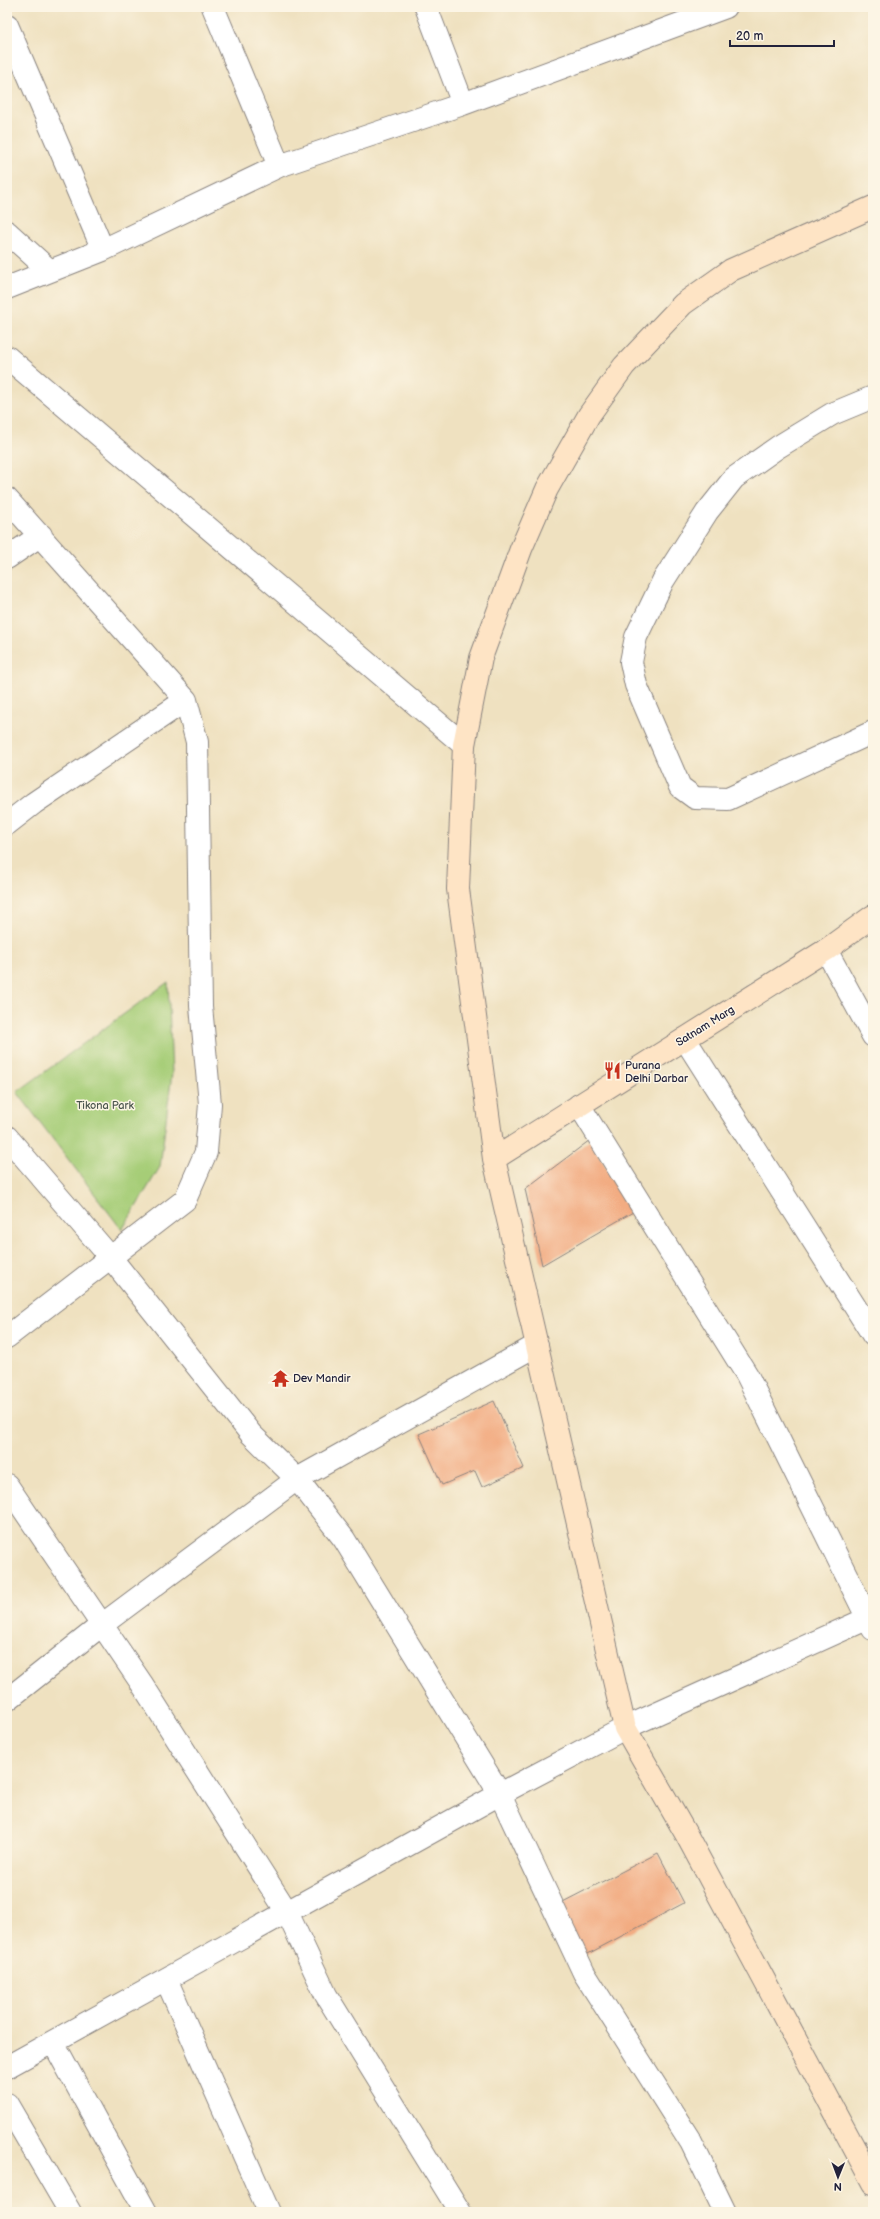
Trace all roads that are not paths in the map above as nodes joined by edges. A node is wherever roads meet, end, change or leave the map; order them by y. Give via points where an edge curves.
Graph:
1 (213, 7) edge
2 (426, 7) edge
3 (726, 7) edge
4 (673, 16) edge
5 (7, 25) edge
6 (463, 104) junction
7 (279, 166) junction
8 (873, 207) edge
9 (7, 232) edge
10 (104, 250) junction
11 (50, 271) junction
12 (7, 288) edge
13 (7, 357) edge
14 (873, 397) edge
15 (7, 499) edge
16 (41, 535) junction
17 (7, 558) edge
18 (186, 700) junction
19 (873, 732) edge
20 (464, 745) junction
21 (7, 824) edge
22 (873, 916) edge
23 (826, 950) junction
24 (873, 1036) edge
25 (685, 1039) junction
26 (579, 1105) junction
27 (7, 1137) edge
28 (494, 1159) junction
29 (111, 1258) junction
30 (873, 1335) edge
31 (7, 1337) edge
32 (537, 1345) junction
33 (297, 1479) junction
34 (7, 1485) edge
35 (871, 1621) edge
36 (103, 1624) junction
37 (7, 1700) edge
38 (625, 1728) junction
39 (500, 1794) junction
40 (287, 1912) junction
41 (166, 1979) junction
42 (53, 2042) junction
43 (7, 2067) edge
44 (7, 2104) edge
45 (873, 2183) edge
46 (70, 2212) edge
47 (146, 2212) edge
48 (269, 2212) edge
49 (460, 2212) edge
50 (725, 2212) edge

1 - 7 street
2 - 6 street
3 - 4 street
4 - 6 street
5 - 10 street
6 - 7 street
7 - 10 street
8 - 20 street via 731,270 683,304 624,366 589,415 547,489 521,549 481,658
9 - 11 street
10 - 11 street
11 - 12 street
13 - 20 street
14 - 19 street via 832,414 734,478 707,512 663,581 636,637 631,662 636,685 680,787 695,798 728,799
15 - 16 street
16 - 17 street
16 - 18 street
18 - 21 street
18 - 29 street via 197,742 202,1006 210,1104 206,1152 185,1200
20 - 28 street via 458,889
22 - 23 street, Satnam Marg
23 - 24 street
23 - 25 street, Satnam Marg
25 - 26 street, Satnam Marg
25 - 30 street
26 - 28 street, Satnam Marg
26 - 35 street via 746,1375
27 - 29 street
28 - 32 street
29 - 31 street
29 - 33 street via 251,1434
32 - 33 street
32 - 38 street
33 - 36 street
33 - 39 street via 344,1539
34 - 36 street
35 - 38 street via 777,1658
36 - 37 street
36 - 40 street
38 - 39 street
38 - 45 street via 686,1834
39 - 40 street
39 - 50 street via 584,1973 691,2142
40 - 41 street
40 - 49 street via 326,1994
41 - 42 street
41 - 48 street
42 - 43 street
42 - 47 street
44 - 46 street

